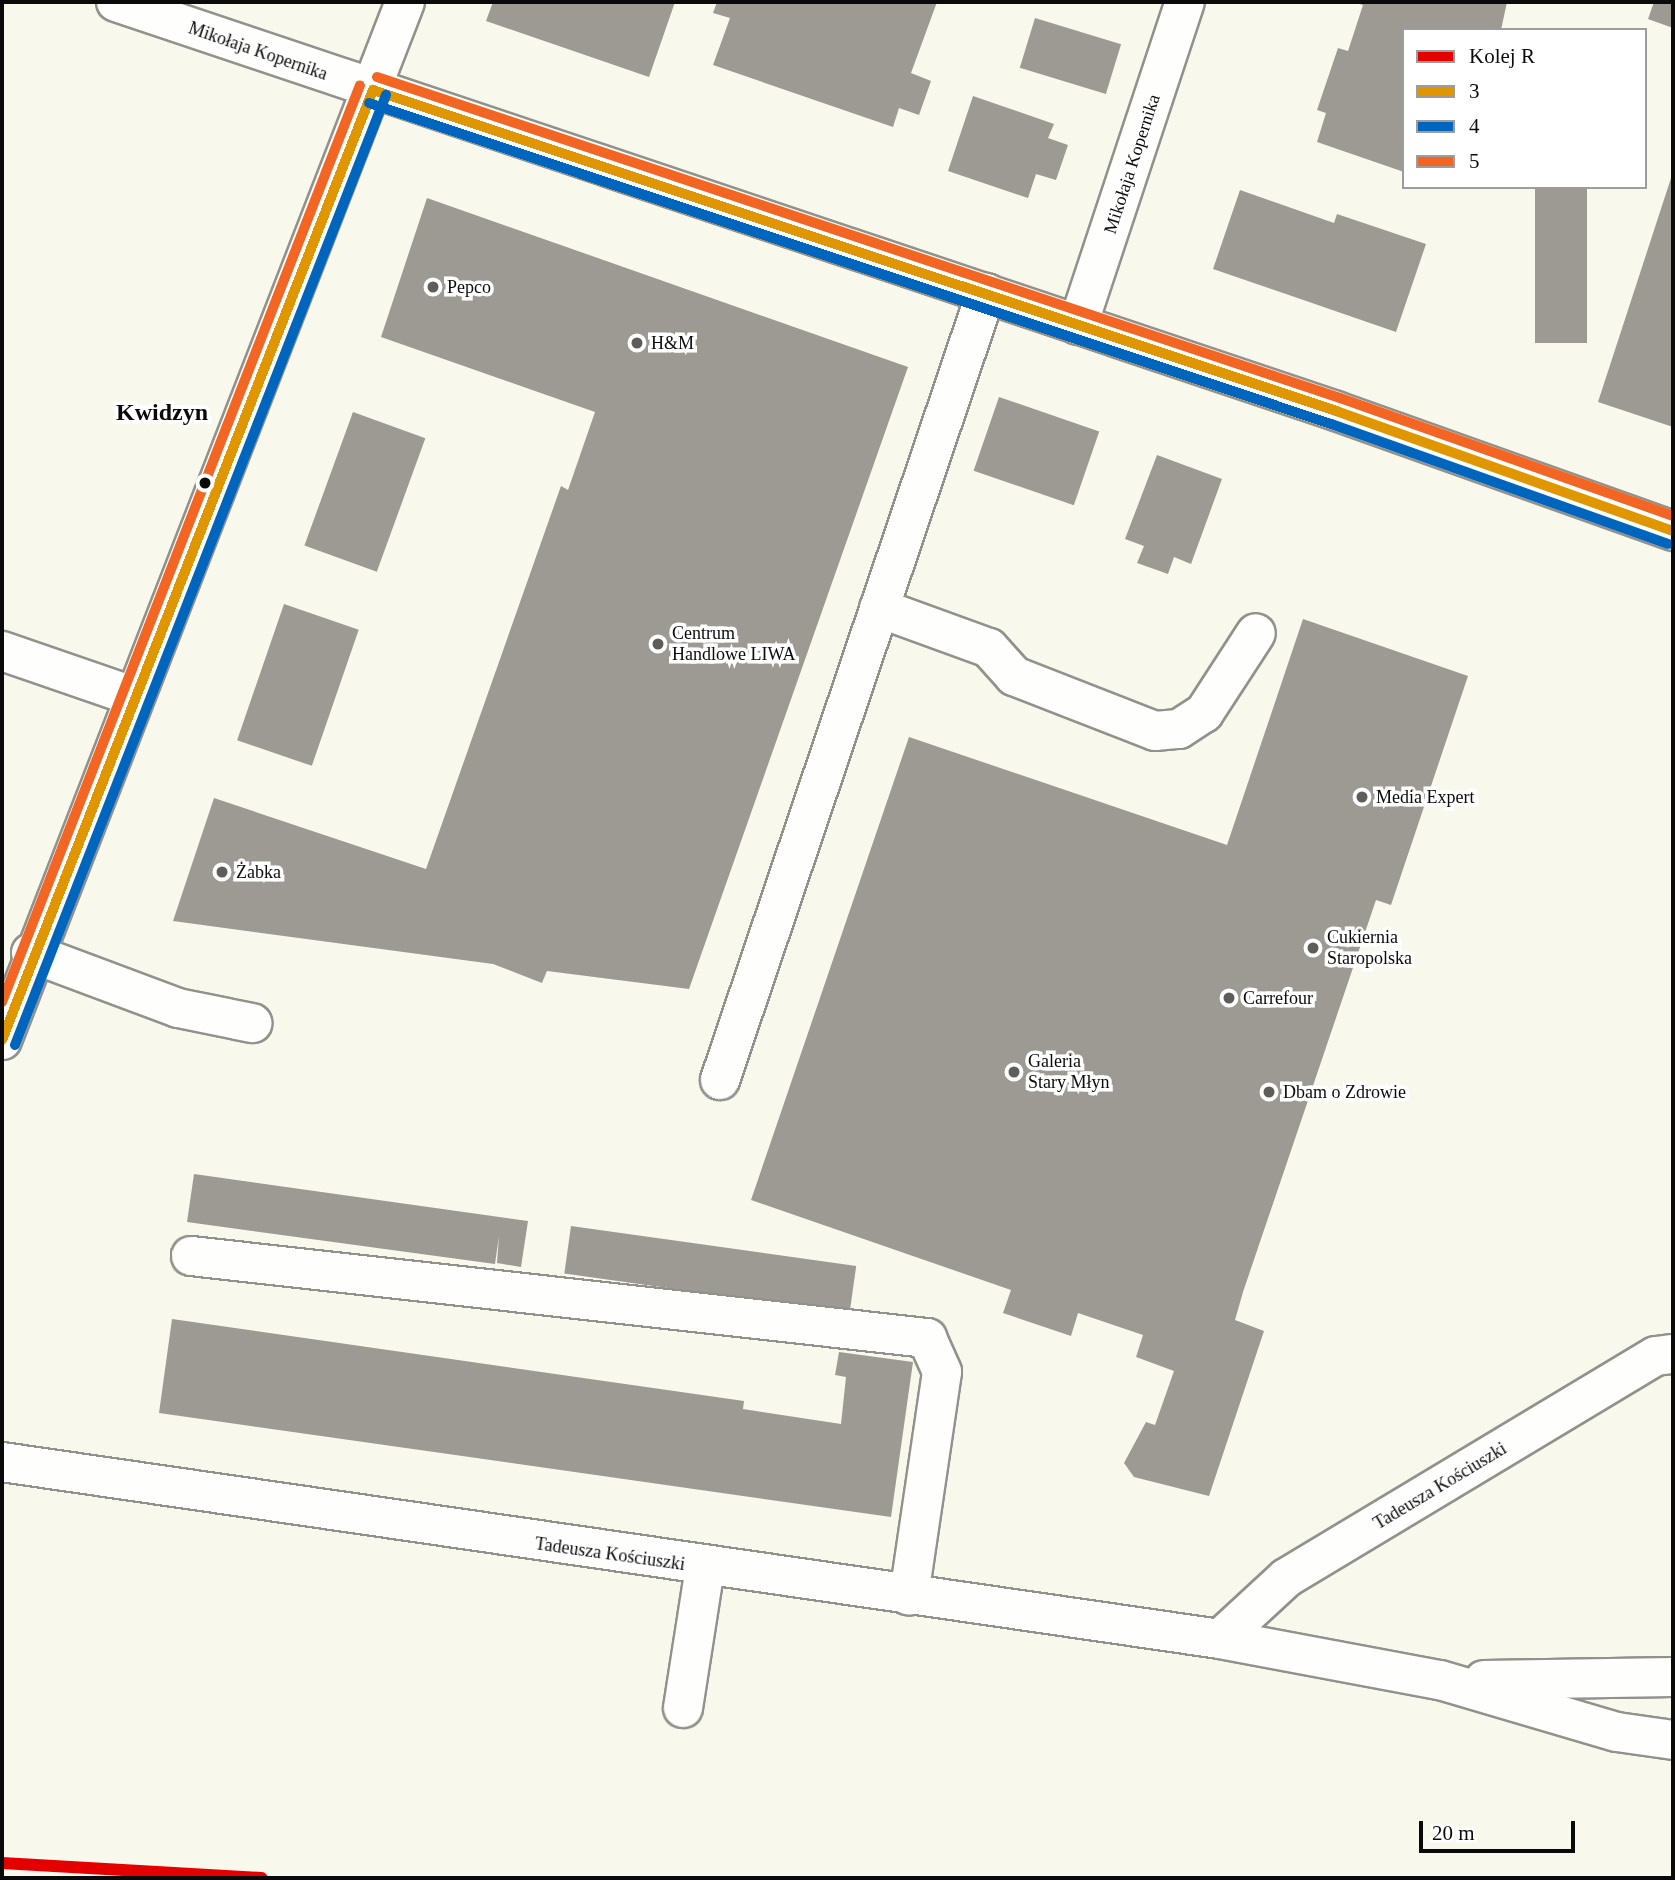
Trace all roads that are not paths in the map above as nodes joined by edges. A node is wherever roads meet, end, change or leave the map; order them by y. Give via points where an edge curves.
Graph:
1 (116, 2) edge
2 (405, 2) edge
3 (1185, 2) edge
4 (373, 90) junction
5 (986, 293) junction
6 (1078, 326) junction
7 (1673, 531) edge
8 (879, 608) junction
9 (1256, 633) dead end
10 (2, 651) edge
11 (132, 696) junction
12 (31, 953) junction
13 (252, 1023) dead end
14 (2, 1040) edge
15 (720, 1080) dead end
16 (191, 1256) dead end
17 (1673, 1354) edge
18 (2, 1462) edge
19 (705, 1568) junction
20 (909, 1596) junction
21 (1220, 1639) junction
22 (1673, 1677) edge
23 (1440, 1679) junction
24 (683, 1709) dead end
25 (1673, 1740) edge

1 - 4 street, Mikołaja Kopernika
2 - 4 street
3 - 6 street, Mikołaja Kopernika
4 - 5 street, Mikołaja Kopernika
4 - 11 street
5 - 6 street, Mikołaja Kopernika
5 - 8 street
6 - 7 street, Mikołaja Kopernika
8 - 9 street via 989,648 1014,676 1155,731 1178,729 1204,713
8 - 15 street
10 - 11 street
11 - 12 street
12 - 13 street via 178,1008
12 - 14 street
16 - 20 street via 927,1338 942,1372
17 - 21 street, Tadeusza Kościuszki via 1656,1356 1286,1578
18 - 19 street, Tadeusza Kościuszki
19 - 20 street, Tadeusza Kościuszki
19 - 24 street
20 - 21 street, Tadeusza Kościuszki
21 - 23 street, Tadeusza Kościuszki
22 - 23 street, Tadeusza Kościuszki
23 - 25 street, Tadeusza Kościuszki via 1617,1732

